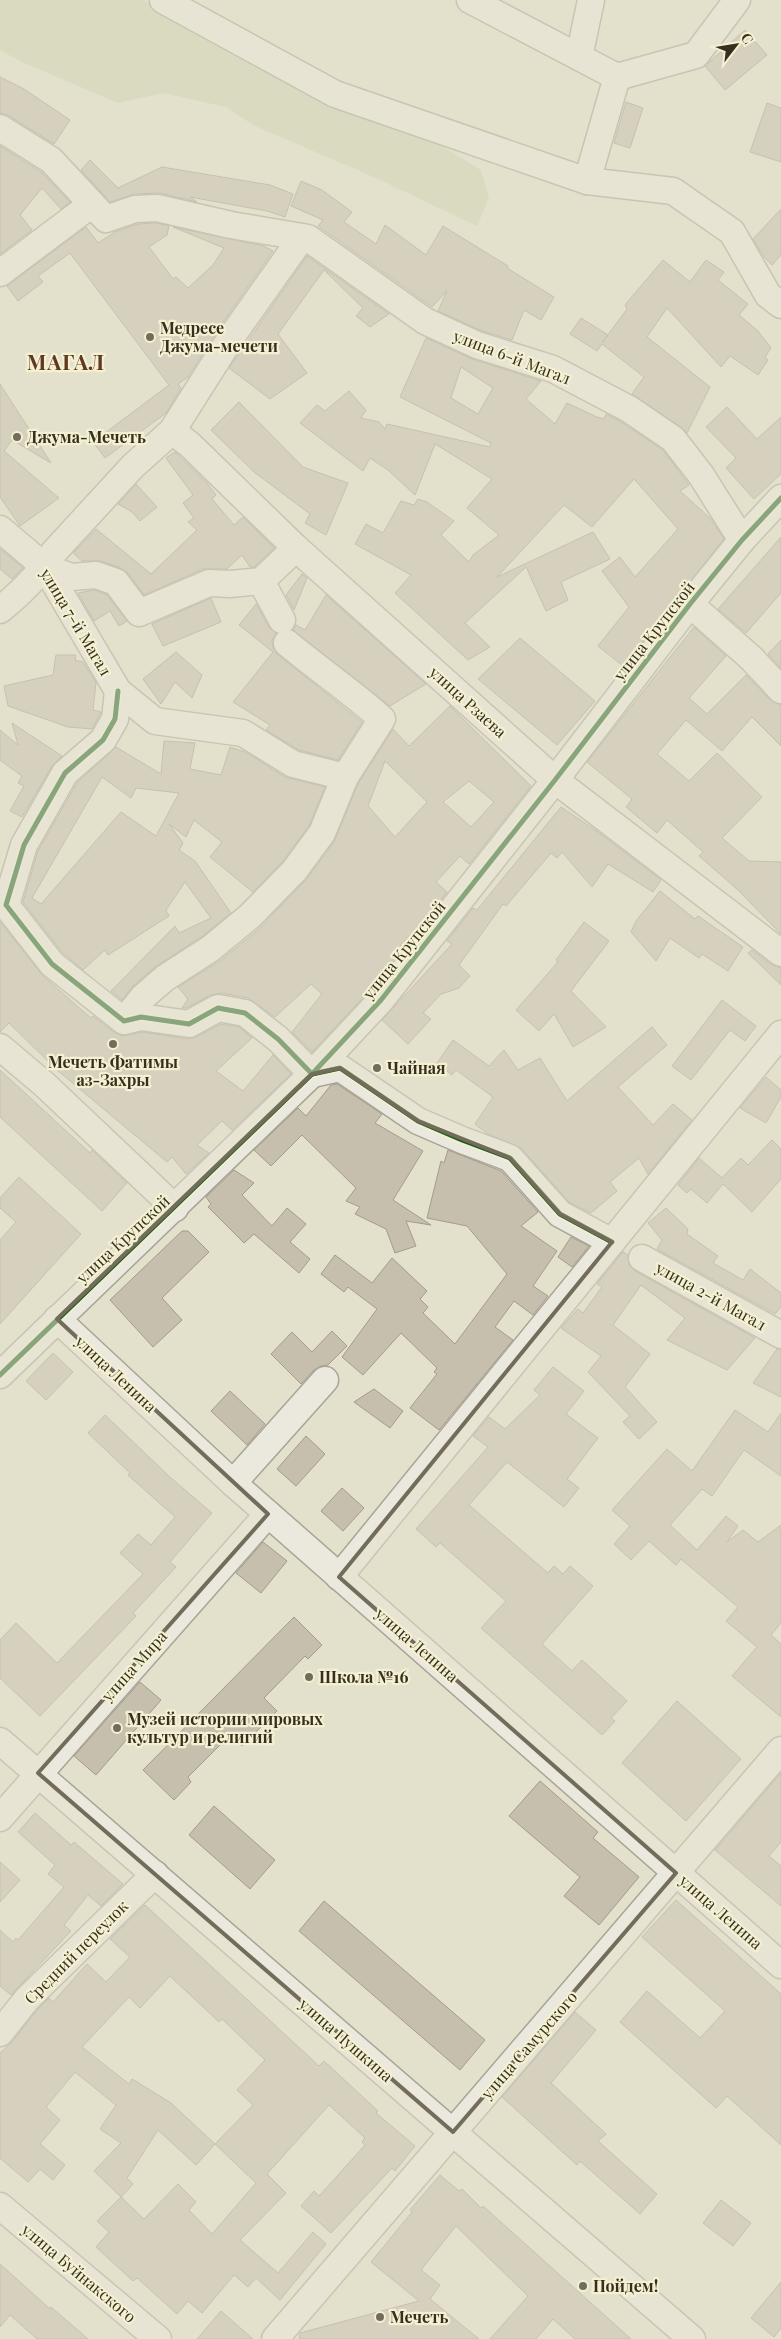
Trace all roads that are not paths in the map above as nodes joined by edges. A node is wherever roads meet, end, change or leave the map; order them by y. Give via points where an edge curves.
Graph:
1 (163, 0) edge
2 (470, 0) edge
3 (591, 0) edge
4 (737, 0) edge
5 (579, 57) junction
6 (617, 77) junction
7 (0, 128) edge
8 (587, 181) junction
9 (92, 204) junction
10 (302, 237) junction
11 (0, 273) edge
12 (781, 305) edge
13 (172, 431) junction
14 (781, 498) edge
15 (0, 529) edge
16 (742, 540) junction
17 (296, 548) junction
18 (45, 567) junction
19 (261, 581) junction
20 (690, 604) junction
21 (0, 610) edge
22 (118, 690) junction
23 (781, 690) edge
24 (345, 778) junction
25 (555, 780) junction
26 (781, 953) edge
27 (124, 1021) junction
28 (781, 1034) edge
29 (0, 1047) edge
30 (312, 1074) junction
31 (175, 1208) junction
32 (612, 1242) junction
33 (642, 1258) dead end
34 (57, 1319) junction
35 (781, 1334) edge
36 (0, 1375) edge
37 (325, 1380) dead end
38 (233, 1483) junction
39 (268, 1514) junction
40 (339, 1577) junction
41 (0, 1741) edge
42 (781, 1750) edge
43 (38, 1773) junction
44 (0, 1818) edge
45 (676, 1873) junction
46 (155, 1874) junction
47 (781, 1965) edge
48 (0, 2033) edge
49 (453, 2132) junction
50 (0, 2206) edge
51 (158, 2339) edge
52 (275, 2339) edge
53 (692, 2339) edge

1 - 8 street via 335,94
2 - 5 street
3 - 5 street
4 - 6 street via 696,55
5 - 6 street
6 - 8 street
7 - 9 street via 51,160
8 - 12 street via 673,190 732,232 768,295
9 - 10 street, улица 6-й Магал via 106,219 134,209 157,208
9 - 11 street
10 - 13 street via 232,336
10 - 16 street, улица 6-й Магал via 308,238 425,321 477,345 553,370 629,409 673,439
13 - 17 street, улица Рзаева
13 - 18 street via 133,466 54,552
14 - 16 street, улица Крупской
15 - 18 street, улица 7-й Магал
16 - 20 street, улица Крупской
17 - 19 street
17 - 25 street, улица Рзаева
18 - 19 street via 70,577 96,575 116,582 139,613 209,583
18 - 21 street
18 - 22 street, улица 7-й Магал
19 - 24 street via 285,632 321,672 382,719
20 - 23 street via 751,658
20 - 25 street, улица Крупской
22 - 24 street, улица 7-й Магал via 155,721 243,733 293,764
22 - 27 street via 115,719 103,740 65,773 24,845 6,905 52,964
24 - 27 street via 322,833 294,871 250,916 142,997
25 - 26 street, улица Рзаева
25 - 30 street, улица Крупской via 381,1000
27 - 30 street via 141,1017 189,1024 218,1008 244,1014 278,1039
28 - 32 street
29 - 31 street via 45,1085
30 - 31 street, улица Крупской
30 - 32 street via 340,1068 418,1121 510,1158 560,1214
31 - 34 street, улица Крупской
32 - 40 street
33 - 35 street, улица 2-й Магал
34 - 36 street, улица Крупской
34 - 38 street, улица Ленина
37 - 38 street
38 - 39 street, улица Ленина
39 - 40 street, улица Ленина
39 - 43 street, улица Мира
40 - 45 street, улица Ленина
41 - 43 street, улица Пушкина
42 - 45 street, улица Самурского
43 - 44 street, улица Мира
43 - 46 street, улица Пушкина
45 - 47 street, улица Ленина
45 - 49 street, улица Самурского
46 - 48 street, Средний переулок via 27,1999
46 - 49 street, улица Пушкина
49 - 52 street, улица Самурского
49 - 53 street, улица Пушкина
50 - 51 street, улица Буйнакского

